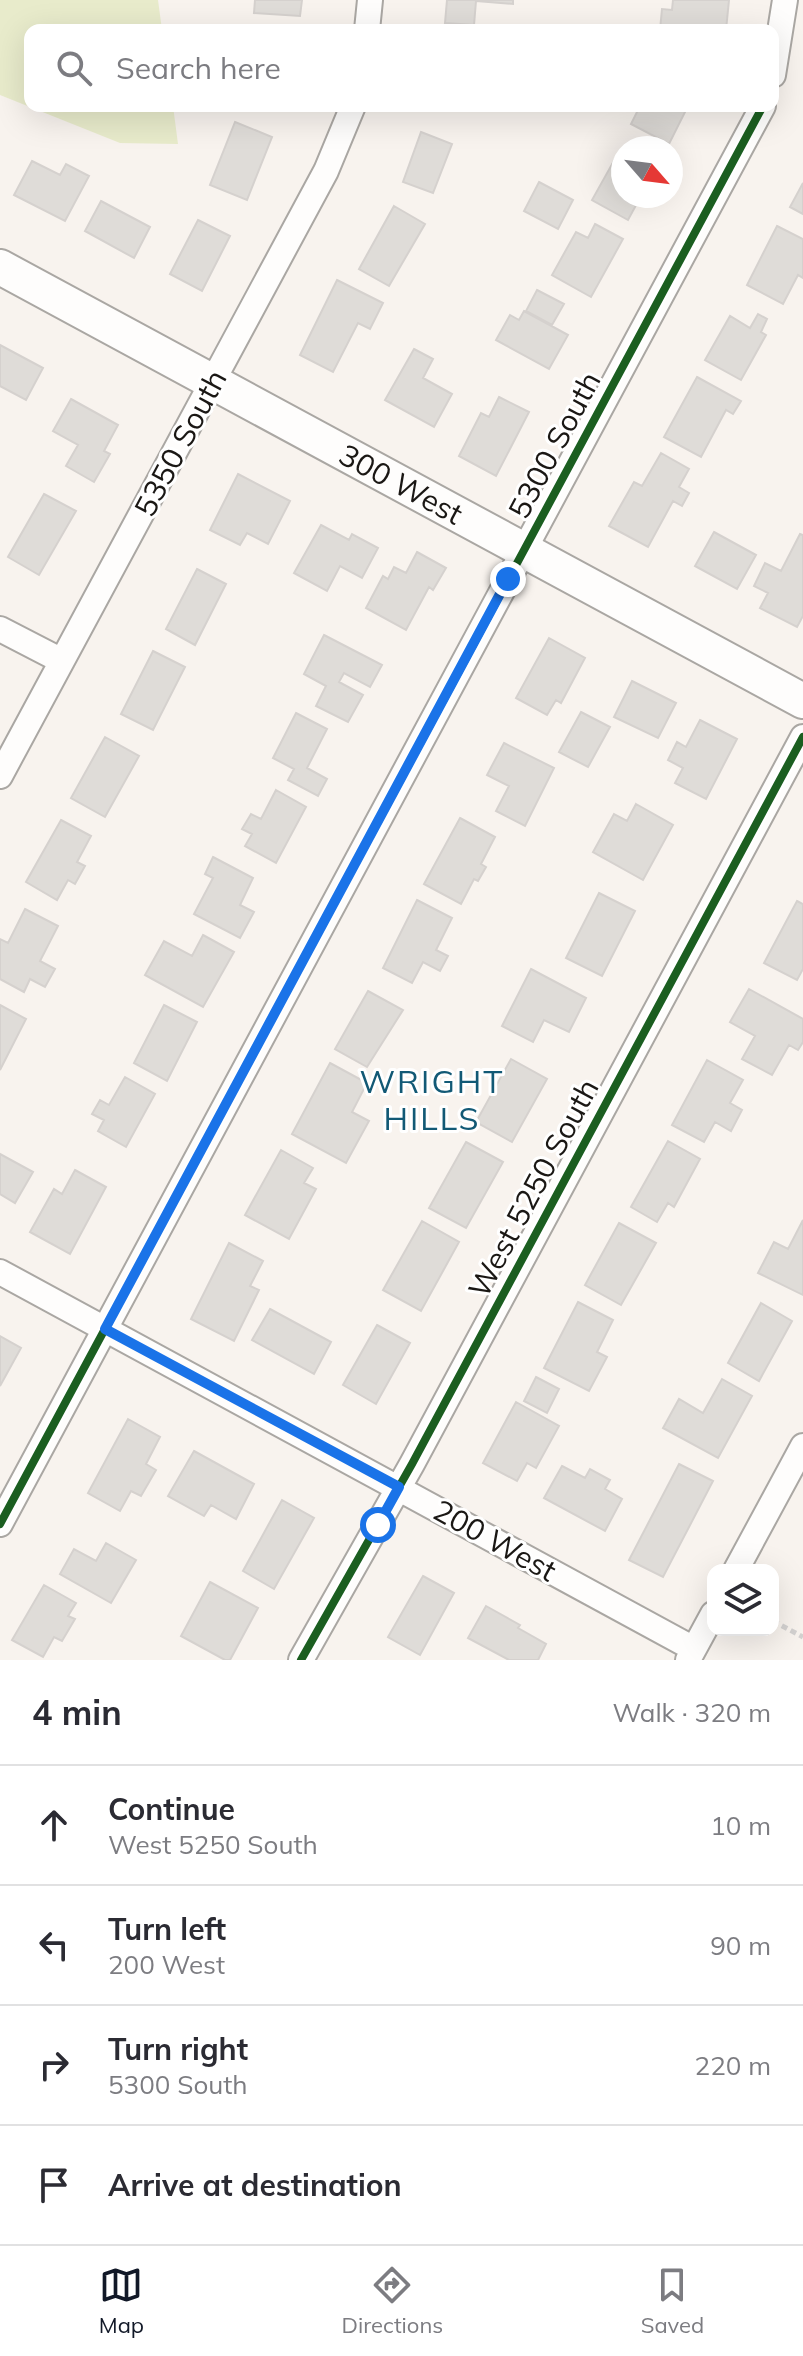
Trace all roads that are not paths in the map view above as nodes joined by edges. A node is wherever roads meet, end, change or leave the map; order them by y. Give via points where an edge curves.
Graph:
1 (370, 0) edge
2 (785, 0) edge
3 (368, 24) edge
4 (779, 38) edge
5 (351, 112) edge
6 (760, 112) edge
7 (0, 267) edge
8 (213, 382) junction
9 (524, 550) junction
10 (0, 629) edge
11 (62, 661) junction
12 (803, 701) edge
13 (803, 737) edge
14 (0, 776) edge
15 (0, 1272) edge
16 (105, 1329) junction
17 (803, 1446) edge
18 (399, 1487) junction
19 (0, 1524) edge
20 (739, 1564) edge
21 (707, 1625) edge
22 (691, 1655) edge
23 (301, 1660) edge

1 - 3 street
2 - 4 street
5 - 8 street, 5350 South via 326,171
6 - 9 street, 5300 South
7 - 8 main road, 300 West
8 - 9 main road, 300 West
8 - 11 street, 5350 South
9 - 12 main road, 300 West
9 - 16 street, 5300 South
10 - 11 street
11 - 14 street, 5350 South
13 - 18 street, West 5250 South
15 - 16 street, 200 West
16 - 18 street, 200 West
16 - 19 street, 5300 South
17 - 20 street
18 - 22 street, 200 West
18 - 23 street, West 5250 South
21 - 22 street

